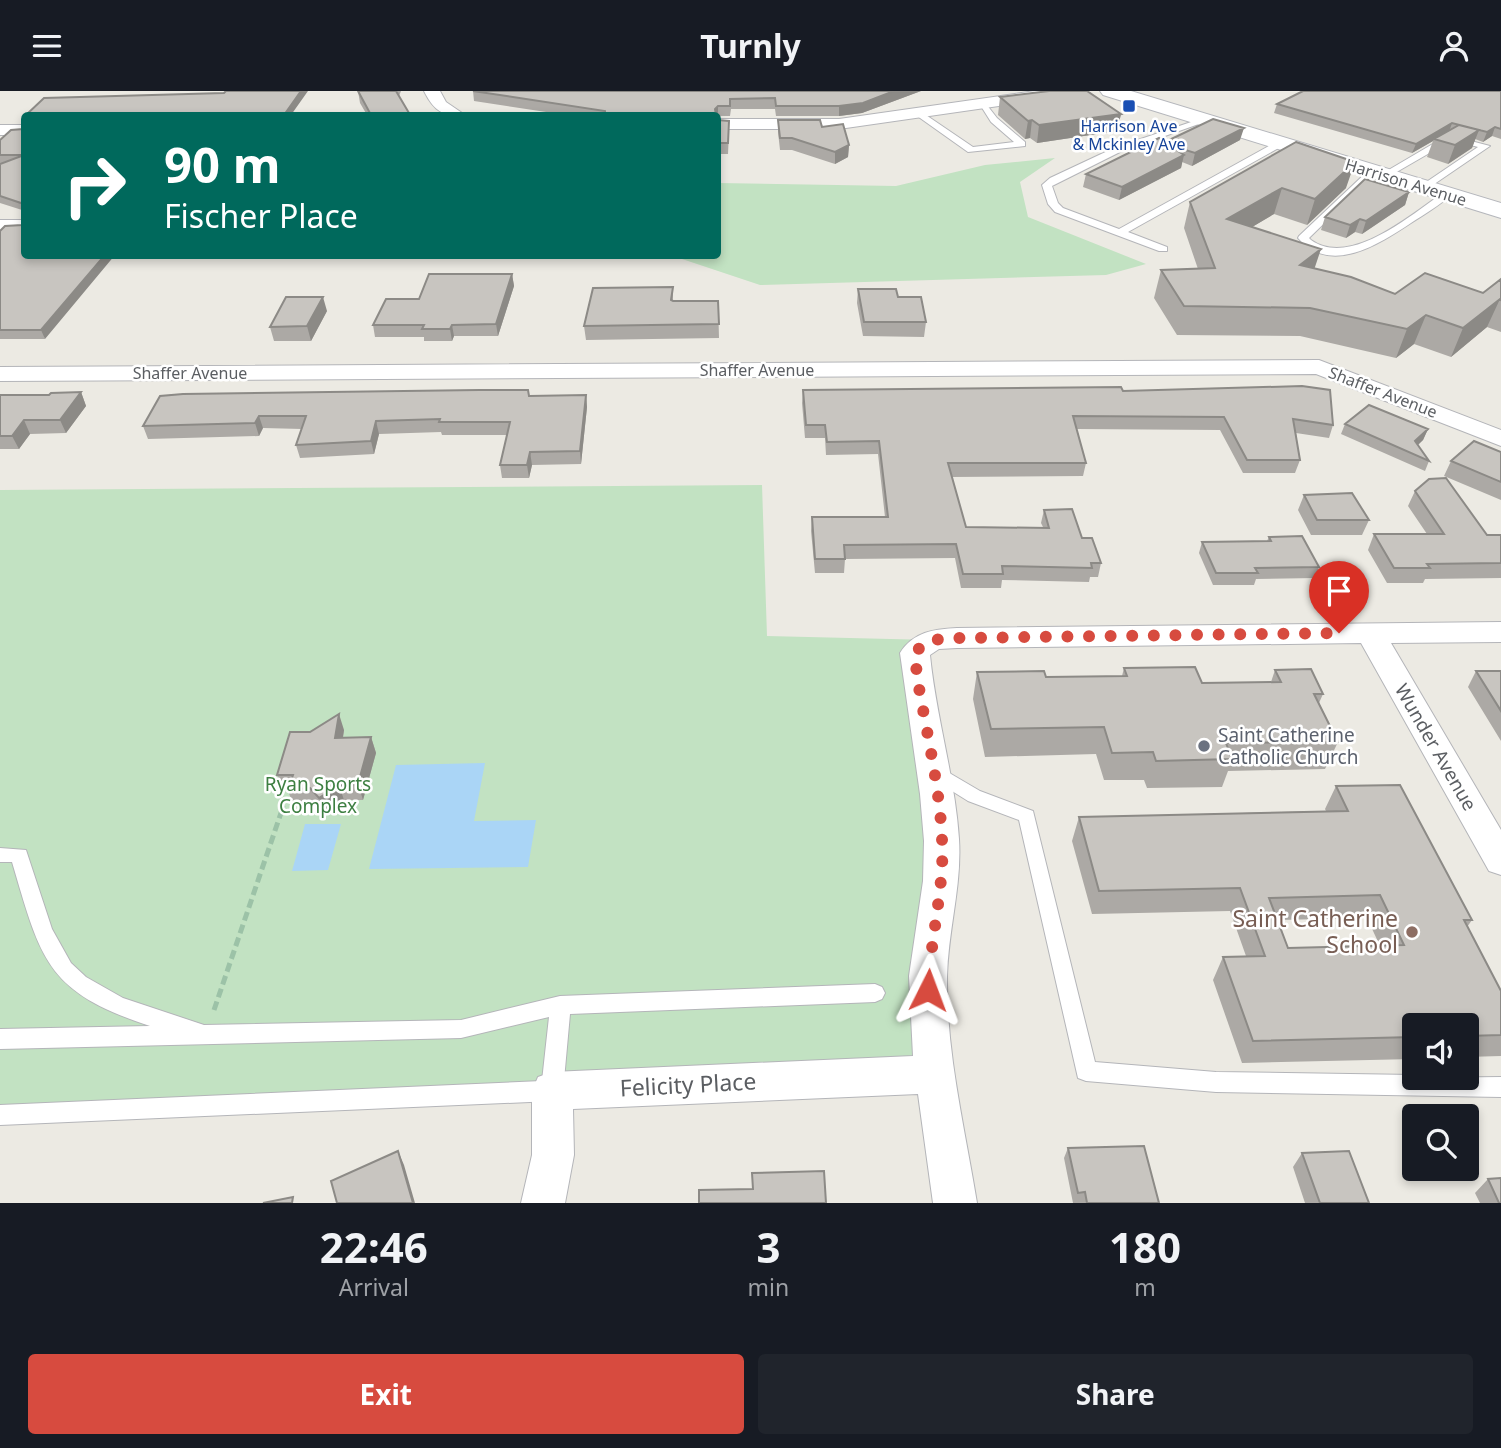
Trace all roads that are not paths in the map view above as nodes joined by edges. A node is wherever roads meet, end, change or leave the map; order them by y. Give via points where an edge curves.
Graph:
1 (432, 91) edge
2 (1068, 91) edge
3 (1110, 91) edge
4 (983, 103) junction
5 (452, 112) edge
6 (917, 113) junction
7 (1206, 120) junction
8 (721, 124) edge
9 (0, 130) edge
10 (21, 130) edge
11 (1281, 143) junction
12 (1379, 173) junction
13 (1424, 187) junction
14 (1447, 194) junction
15 (1501, 211) edge
16 (0, 226) edge
17 (21, 226) edge
18 (1119, 233) junction
19 (1163, 249) dead end
20 (0, 374) edge
21 (1501, 439) edge
22 (1501, 632) edge
23 (1370, 633) junction
24 (932, 770) junction
25 (0, 855) edge
26 (1501, 862) edge
27 (875, 993) dead end
28 (560, 1005) junction
29 (209, 1034) junction
30 (0, 1038) edge
31 (936, 1074) junction
32 (1501, 1087) edge
33 (552, 1091) junction
34 (0, 1115) edge
35 (542, 1203) edge
36 (955, 1203) edge

1 - 5 street via 439,105
2 - 4 street
3 - 7 main road, Harrison Avenue
4 - 6 street
4 - 6 lane via 994,120 1022,144 971,150
6 - 8 street via 839,124
7 - 11 main road, Harrison Avenue
7 - 18 lane via 1109,153 1047,185 1059,210
9 - 10 street
11 - 12 main road, Harrison Avenue
11 - 18 lane
12 - 13 main road, Harrison Avenue
12 - 13 lane via 1451,137 1485,146
12 - 14 lane via 1303,238 1325,251 1350,252
13 - 14 main road, Harrison Avenue
14 - 15 main road, Harrison Avenue
16 - 17 street
18 - 19 lane
20 - 21 street, Shaffer Avenue via 1319,367
22 - 23 street
23 - 24 street via 932,640 915,653
23 - 26 street, Wunder Avenue
24 - 31 street via 942,867 928,990
24 - 32 lane via 974,796 1027,816 1086,1071 1216,1082
25 - 29 lane via 19,855 52,952 79,983 112,1004
27 - 28 lane
28 - 29 lane via 461,1029
28 - 33 lane
29 - 30 lane
31 - 33 street, Felicity Place
31 - 36 street
33 - 34 lane
33 - 35 street via 553,1155

